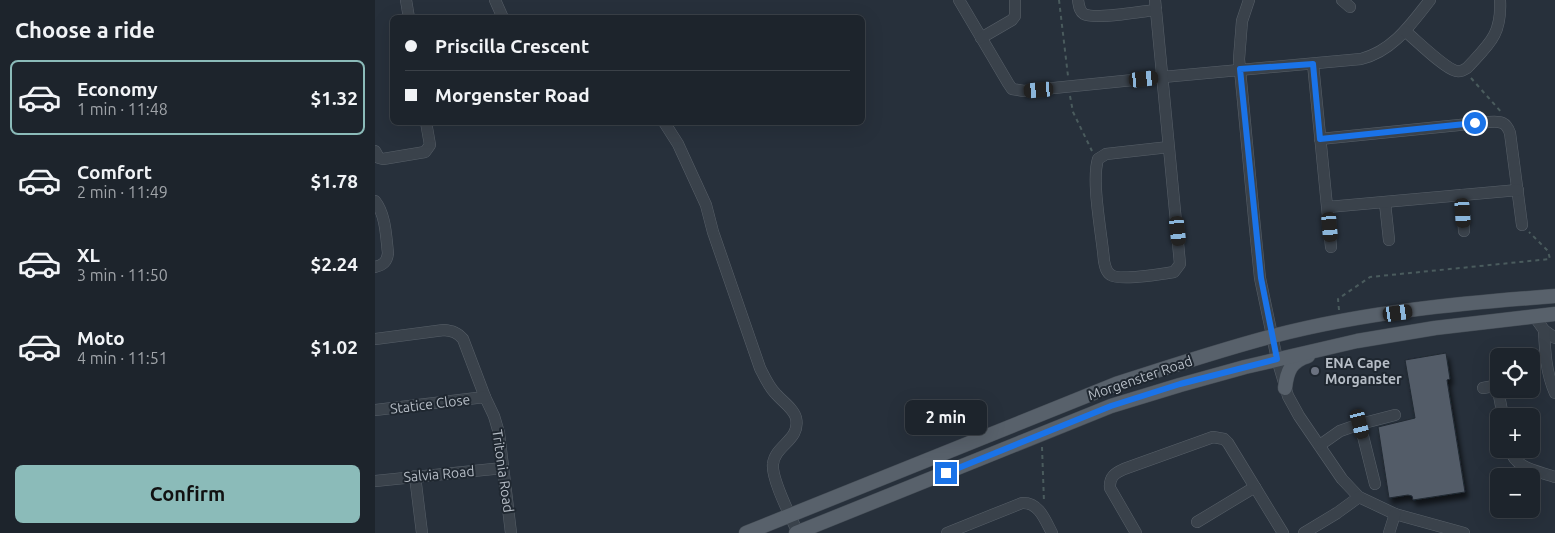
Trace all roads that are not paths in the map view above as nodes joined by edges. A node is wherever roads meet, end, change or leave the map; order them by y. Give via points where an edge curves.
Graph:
1 (406, 0) edge
2 (495, 0) edge
3 (959, 0) edge
4 (1015, 0) edge
5 (1078, 0) edge
6 (1249, 0) edge
7 (1430, 0) edge
8 (1500, 0) edge
9 (1156, 5) edge
10 (408, 15) edge
11 (502, 15) edge
12 (1405, 31) junction
13 (981, 38) junction
14 (1313, 64) junction
15 (1240, 69) junction
16 (1163, 77) junction
17 (427, 125) edge
18 (666, 125) edge
19 (1320, 139) junction
20 (1169, 147) junction
21 (375, 151) edge
22 (1518, 190) junction
23 (1462, 195) junction
24 (375, 201) edge
25 (1385, 203) junction
26 (1328, 207) junction
27 (1522, 225) road end
28 (1464, 231) dead end
29 (1389, 240) dead end
30 (1331, 247) dead end
31 (379, 266) edge
32 (1555, 296) edge
33 (1555, 314) edge
34 (1534, 316) junction
35 (1544, 330) junction
36 (1273, 336) junction
37 (1555, 338) edge
38 (375, 339) edge
39 (1339, 344) junction
40 (1277, 359) junction
41 (1490, 387) edge
42 (1285, 388) junction
43 (1483, 388) dead end
44 (1555, 393) edge
45 (485, 397) junction
46 (375, 410) edge
47 (1395, 415) dead end
48 (1360, 424) junction
49 (1320, 446) junction
50 (1514, 458) edge
51 (503, 468) junction
52 (415, 476) junction
53 (1555, 477) edge
54 (375, 481) edge
55 (1375, 484) dead end
56 (1255, 487) junction
57 (1359, 497) junction
58 (1395, 514) junction
59 (790, 515) junction
60 (1197, 522) dead end
61 (422, 533) edge
62 (511, 533) edge
63 (745, 533) edge
64 (797, 533) edge
65 (947, 533) edge
66 (1052, 533) edge
67 (1136, 533) edge
68 (1283, 533) edge
69 (1304, 533) edge
70 (1389, 533) edge
71 (1464, 533) edge

1 - 10 street
2 - 11 street
3 - 13 street
4 - 13 street via 1012,20
5 - 9 street via 1082,12 1095,16
6 - 15 street via 1240,34
7 - 12 street
8 - 12 street via 1496,33 1467,68 1457,71 1447,66
9 - 16 street
12 - 14 street via 1386,48 1370,56
13 - 16 street via 1012,89 1024,91
14 - 15 street
14 - 19 street
15 - 16 street
15 - 36 street via 1261,278
16 - 20 street
17 - 21 street via 430,145 425,152 383,159
18 - 59 street via 706,204 760,368 767,382 795,415 796,432 777,452 773,470
19 - 22 street via 1503,123 1510,133
19 - 26 street
20 - 20 street via 1180,264 1174,272 1116,277 1110,274 1104,261 1097,194 1098,159 1113,153
22 - 23 street
22 - 27 street
23 - 25 street
23 - 28 street
24 - 31 street via 383,219 388,253 387,259
25 - 26 street
25 - 29 street
26 - 30 street
32 - 36 main road, Morgenster Road via 1417,310 1341,321
33 - 34 main road, Morgenster Road
34 - 35 street
34 - 39 main road, Morgenster Road
35 - 37 street
35 - 44 street via 1550,379
36 - 40 street
36 - 59 main road, Morgenster Road via 1116,384
38 - 45 street, Tritonia Road via 444,330 459,334
39 - 40 main road, Morgenster Road
39 - 42 main road via 1296,362 1288,370
40 - 42 street
40 - 64 main road, Morgenster Road via 1111,406
41 - 43 street
42 - 49 street via 1294,408
45 - 46 street, Statice Close
45 - 51 street, Tritonia Road via 499,433
47 - 48 street
48 - 49 street via 1340,431
48 - 55 street
49 - 57 street
50 - 53 street via 1522,466
51 - 52 street, Salvia Road
51 - 62 street, Tritonia Road
52 - 54 street, Salvia Road
52 - 61 street
56 - 60 street
56 - 67 street via 1228,443 1213,437 1124,469 1113,476 1110,488
56 - 68 street
57 - 58 street
57 - 69 street
58 - 70 street
58 - 71 street
59 - 63 main road, Morgenster Road
59 - 64 street
65 - 66 street via 1022,503 1033,504

